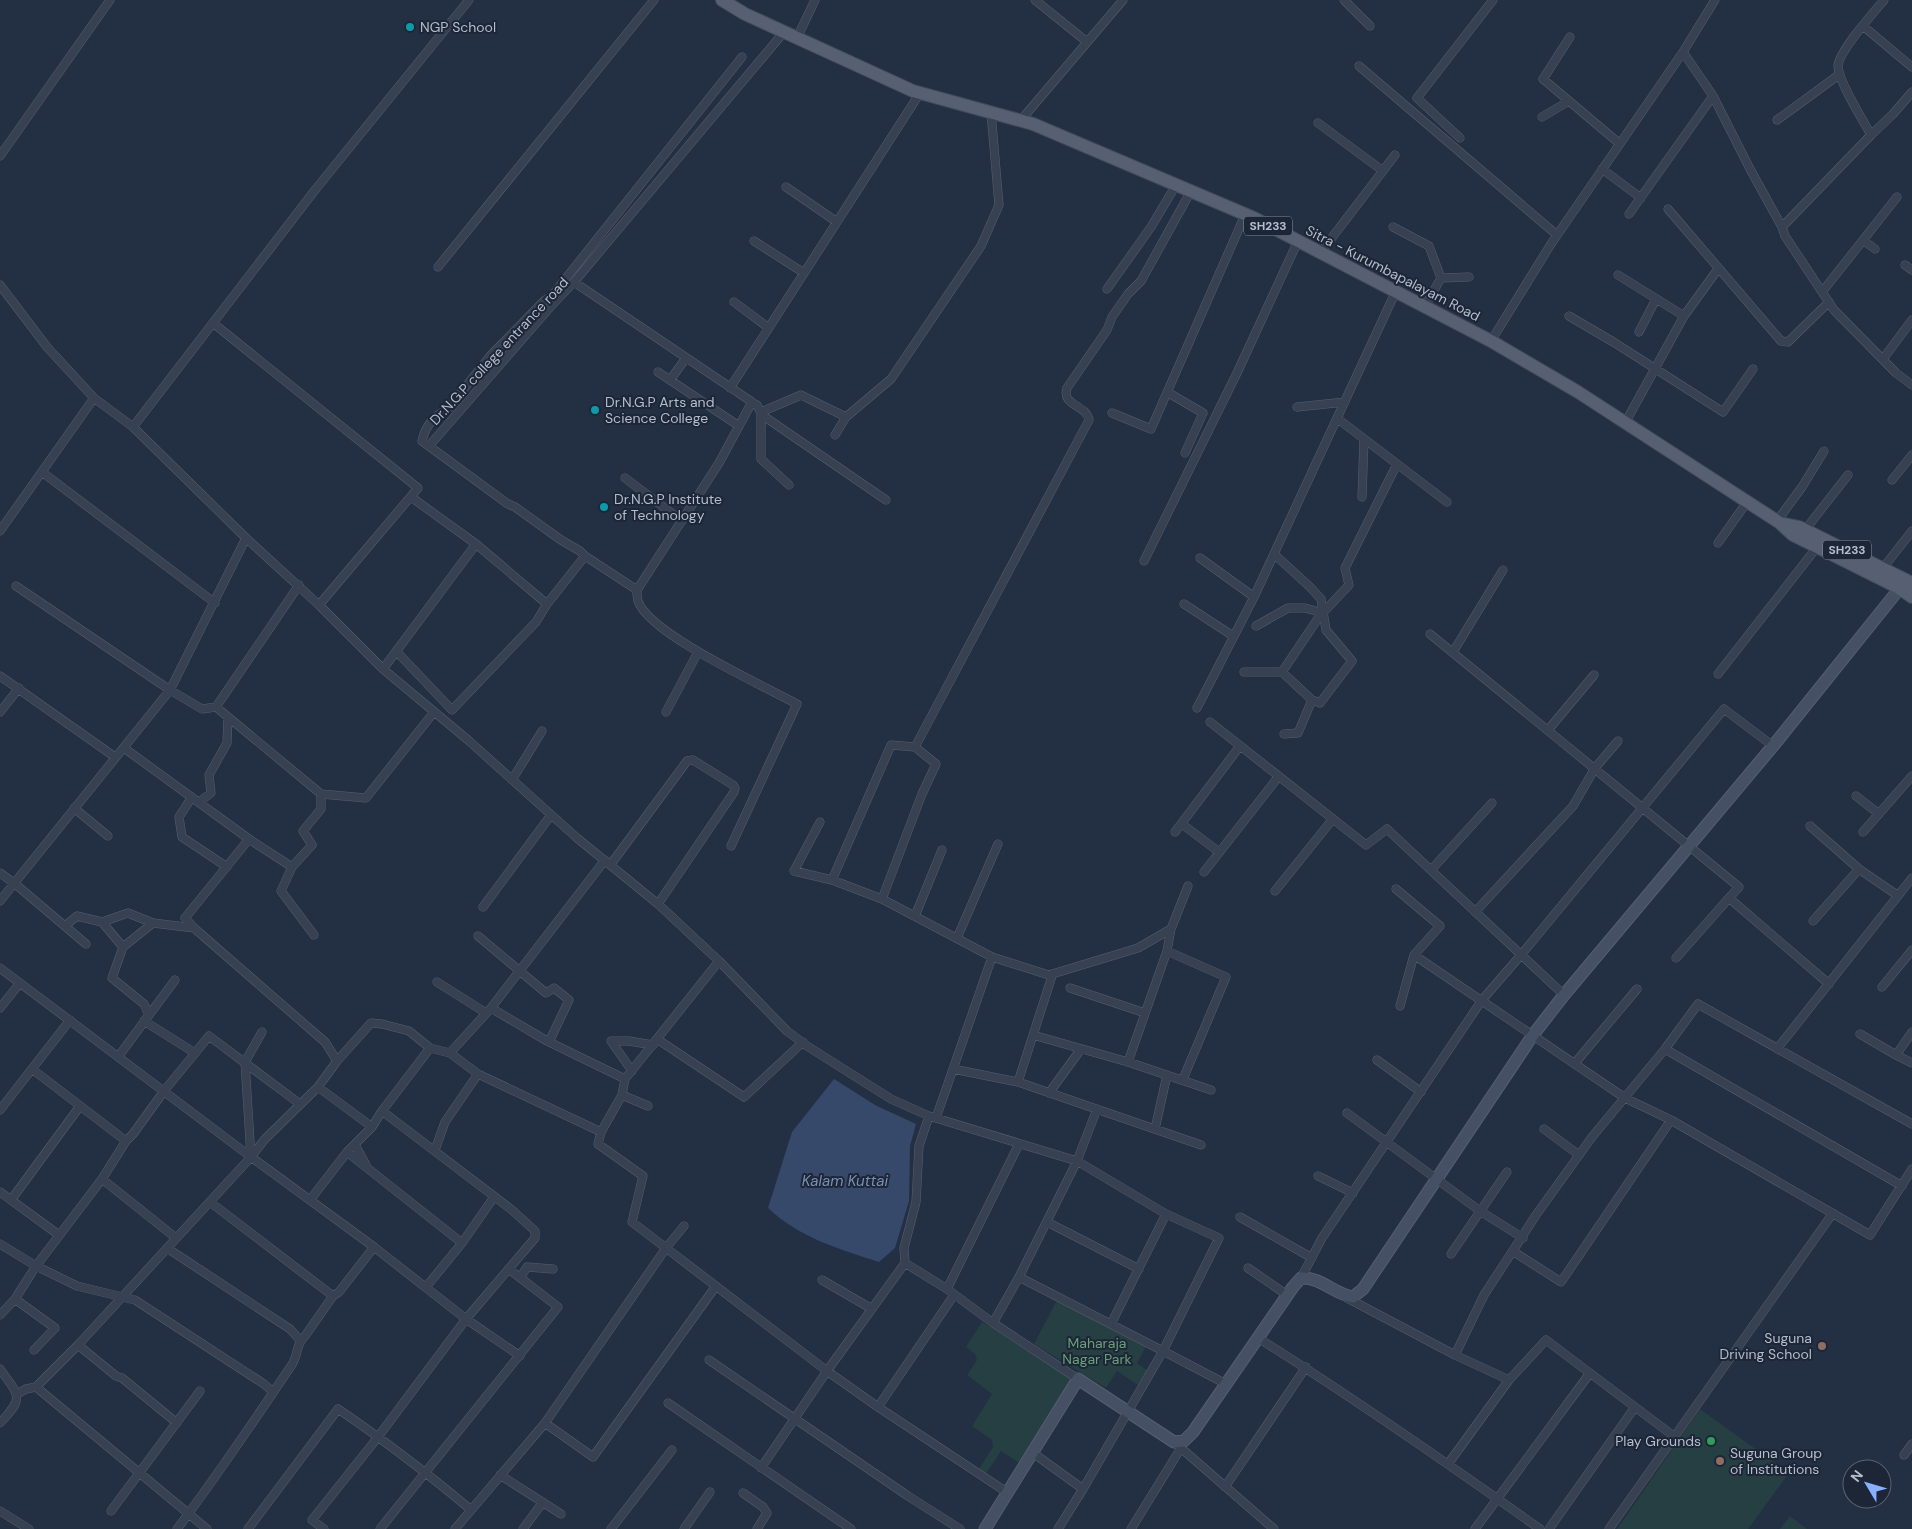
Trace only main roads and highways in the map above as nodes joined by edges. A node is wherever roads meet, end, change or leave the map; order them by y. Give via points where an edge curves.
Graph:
1 (722, 0) edge
2 (1778, 522) junction
3 (1906, 584) edge
4 (1912, 597) edge

1 - 2 main road, Sitra - Kurumbapalayam Road / SH233 via 745,14 920,93 1033,124 1245,214 1491,341 1578,392
2 - 3 main road, Sitra - Kurumbapalayam Road / SH233 via 1805,530 1883,568
2 - 3 main road via 1793,535
3 - 4 main road

